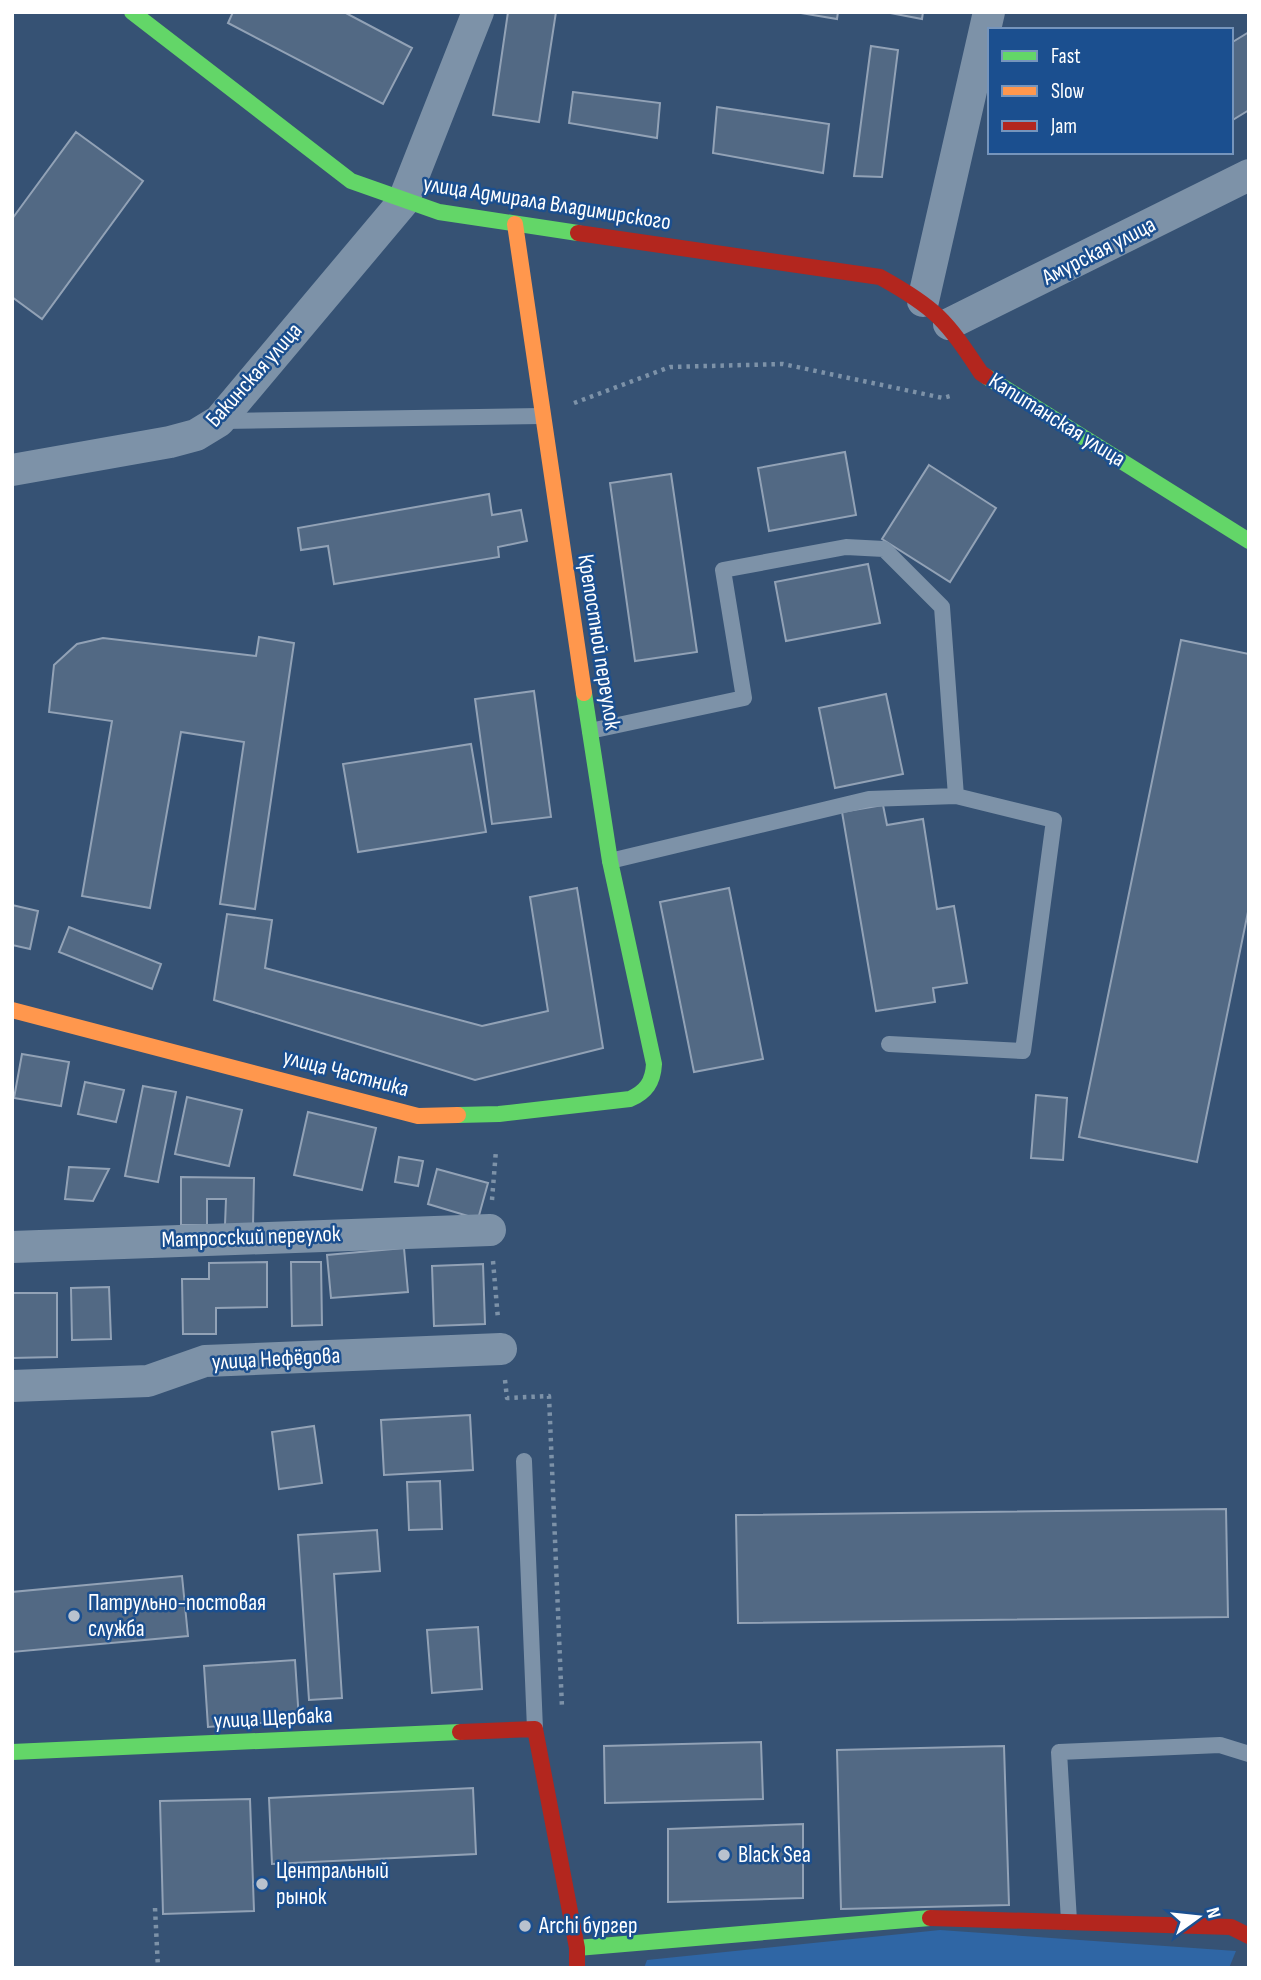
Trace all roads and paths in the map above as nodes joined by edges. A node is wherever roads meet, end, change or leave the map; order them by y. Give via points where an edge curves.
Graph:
1 (132, 12) edge
2 (478, 12) edge
3 (989, 12) edge
4 (1249, 175) edge
5 (403, 202) junction
6 (515, 224) junction
7 (923, 301) junction
8 (949, 324) junction
9 (981, 373) junction
10 (541, 416) junction
11 (219, 421) junction
12 (12, 470) edge
13 (1249, 541) edge
14 (590, 731) junction
15 (956, 796) junction
16 (610, 861) junction
17 (12, 1010) edge
18 (889, 1044) dead end
19 (654, 1064) joint
20 (489, 1230) dead end
21 (12, 1247) edge
22 (501, 1349) dead end
23 (12, 1386) edge
24 (524, 1461) dead end
25 (535, 1729) junction
26 (12, 1752) edge
27 (1249, 1754) edge
28 (155, 1908) dead end
29 (1069, 1921) junction
30 (1249, 1936) edge
31 (577, 1948) junction
32 (158, 1968) edge
33 (578, 1968) edge

1 - 5 main road, улица Адмирала Владимирского via 351,181
2 - 5 street, Бакинская улица
3 - 7 street
4 - 8 street, Амурская улица
5 - 6 main road, улица Адмирала Владимирского
5 - 11 street, Бакинская улица
6 - 7 main road, улица Адмирала Владимирского via 880,277
6 - 10 main road, Крепостной переулок
7 - 8 main road, Капитанская улица
8 - 9 main road, Капитанская улица
9 - 10 path via 960,393 943,398 783,364 670,368
9 - 13 main road, Капитанская улица
10 - 11 lane
10 - 14 main road, Крепостной переулок
11 - 12 street, Бакинская улица via 196,435 170,442
14 - 15 lane via 744,698 723,569 846,547 884,549 942,607
14 - 16 main road, Крепостной переулок
15 - 16 lane via 869,799
15 - 18 lane via 1054,820 1023,1051
16 - 19 main road, Крепостной переулок
17 - 19 main road, улица Частника via 418,1116 499,1114 630,1099 646,1090
20 - 21 street, Матросский переулок
22 - 23 street, улица Нефёдова via 205,1361 149,1381
24 - 25 lane
25 - 26 main road, улица Щербака
25 - 31 main road
27 - 29 lane via 1220,1745 1059,1752
28 - 32 path
29 - 30 main road via 1231,1927
29 - 31 main road via 940,1917
31 - 33 main road

